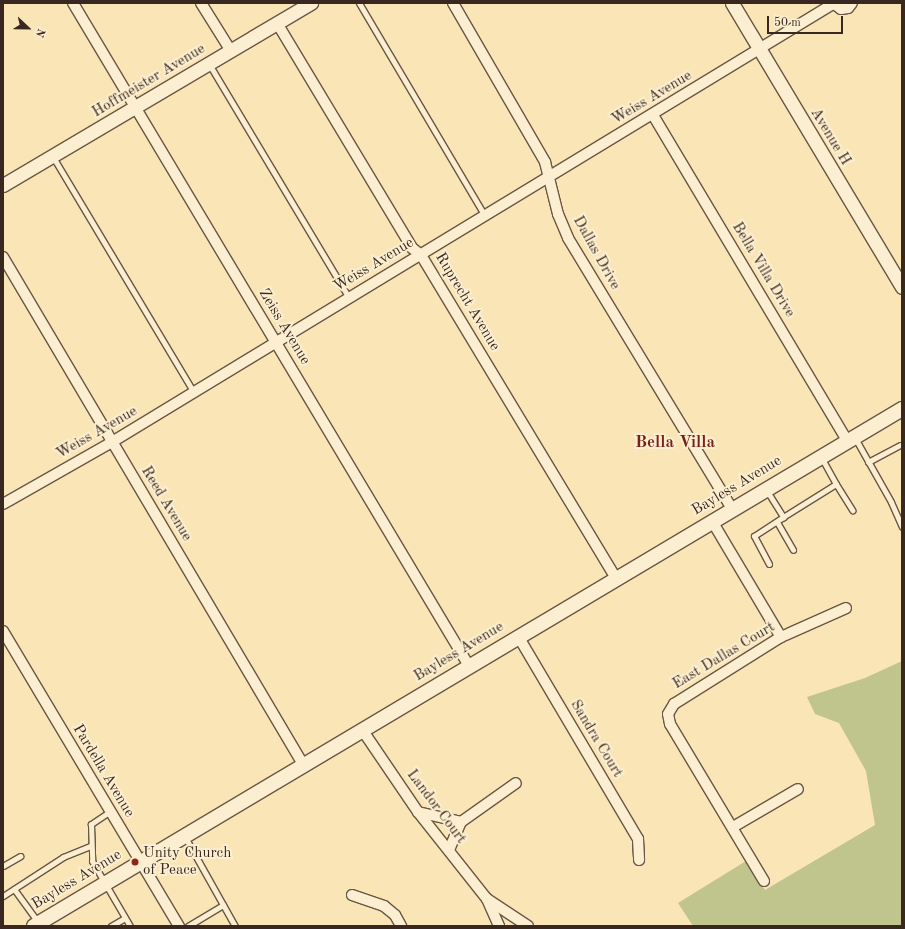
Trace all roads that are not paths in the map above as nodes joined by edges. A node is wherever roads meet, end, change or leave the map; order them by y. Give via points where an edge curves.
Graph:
1 (73, 3) edge
2 (201, 3) edge
3 (310, 3) edge
4 (359, 3) edge
5 (453, 3) edge
6 (732, 3) edge
7 (852, 3) edge
8 (833, 4) edge
9 (277, 23) junction
10 (759, 50) junction
11 (231, 51) junction
12 (209, 64) junction
13 (134, 109) junction
14 (653, 115) junction
15 (52, 156) junction
16 (551, 177) junction
17 (3, 185) edge
18 (485, 216) junction
19 (421, 255) junction
20 (3, 257) edge
21 (902, 287) edge
22 (349, 298) junction
23 (275, 341) junction
24 (194, 393) junction
25 (900, 414) edge
26 (851, 439) junction
27 (112, 442) junction
28 (900, 445) dead end
29 (820, 457) junction
30 (868, 462) junction
31 (836, 484) junction
32 (766, 489) junction
33 (3, 504) edge
34 (732, 509) junction
35 (852, 510) dead end
36 (783, 517) junction
37 (712, 521) junction
38 (777, 522) junction
39 (902, 527) edge
40 (793, 550) dead end
41 (769, 564) dead end
42 (616, 578) junction
43 (846, 608) dead end
44 (3, 631) edge
45 (518, 636) junction
46 (781, 637) junction
47 (470, 666) junction
48 (363, 731) junction
49 (304, 766) junction
50 (516, 783) dead end
51 (798, 789) dead end
52 (109, 812) junction
53 (418, 812) junction
54 (461, 822) junction
55 (733, 827) junction
56 (184, 836) junction
57 (90, 846) junction
58 (449, 850) junction
59 (20, 856) dead end
60 (639, 860) dead end
61 (140, 861) junction
62 (3, 866) edge
63 (764, 881) dead end
64 (104, 884) junction
65 (14, 889) junction
66 (352, 895) dead end
67 (3, 896) edge
68 (487, 899) junction
69 (222, 905) junction
70 (124, 918) junction
71 (37, 924) edge
72 (111, 926) edge
73 (130, 926) edge
74 (179, 926) edge
75 (188, 926) edge
76 (235, 926) edge
77 (401, 926) edge
78 (499, 926) edge
79 (528, 926) edge

1 - 13 street, Zeiss Avenue
2 - 11 street
3 - 9 street, Hoffmeister Avenue
4 - 18 lane
5 - 16 street, Dallas Drive via 546,162
6 - 10 street, Avenue H
7 - 8 street via 845,9
8 - 10 street, Weiss Avenue
9 - 11 street, Hoffmeister Avenue
9 - 19 street, Ruprecht Avenue via 412,248
10 - 14 street, Weiss Avenue
10 - 21 street, Avenue H
11 - 12 street, Hoffmeister Avenue
12 - 13 street, Hoffmeister Avenue
12 - 22 lane
13 - 15 street, Hoffmeister Avenue
13 - 23 street, Zeiss Avenue
14 - 16 street, Weiss Avenue
14 - 26 street, Bella Villa Drive
15 - 17 street, Hoffmeister Avenue
15 - 24 lane
16 - 18 street, Weiss Avenue
16 - 34 street, Dallas Drive via 558,214 568,238
18 - 19 street, Weiss Avenue
19 - 22 street, Weiss Avenue
19 - 42 street, Ruprecht Avenue
20 - 27 street, Reed Avenue
22 - 23 street, Weiss Avenue
23 - 24 street, Weiss Avenue
23 - 47 street, Zeiss Avenue
24 - 27 street, Weiss Avenue
25 - 26 main road, Bayless Avenue
26 - 29 main road, Bayless Avenue
26 - 30 lane
27 - 33 street, Weiss Avenue
27 - 49 street, Reed Avenue
28 - 30 lane
29 - 31 lane
29 - 32 main road, Bayless Avenue
30 - 39 lane via 892,502
31 - 35 lane
31 - 36 lane
32 - 34 main road, Bayless Avenue
32 - 36 lane
34 - 37 main road, Bayless Avenue
36 - 38 lane
37 - 42 main road, Bayless Avenue
37 - 46 street
38 - 40 lane
38 - 41 lane via 754,536
42 - 45 main road, Bayless Avenue
43 - 46 street, East Dallas Court
44 - 52 street, Pardella Avenue
45 - 47 main road, Bayless Avenue
45 - 60 street, Sandra Court via 638,839
46 - 55 street, East Dallas Court via 674,704 668,714 670,724
47 - 48 main road, Bayless Avenue
48 - 49 main road, Bayless Avenue
48 - 53 street, Landor Court
49 - 56 main road, Bayless Avenue
50 - 54 street
51 - 55 street
52 - 57 lane via 91,824
52 - 61 street, Pardella Avenue
53 - 54 street
53 - 58 street, Landor Court
54 - 58 street
55 - 63 street, East Dallas Court
56 - 61 main road, Bayless Avenue
56 - 69 lane
57 - 64 lane via 92,861
57 - 65 lane via 63,857
58 - 68 street, Landor Court
59 - 62 lane
61 - 64 main road, Bayless Avenue
61 - 74 street, Pardella Avenue
64 - 70 lane
64 - 71 main road, Bayless Avenue
65 - 67 lane
65 - 71 lane
66 - 77 street via 384,906 395,915
68 - 78 street, Landor Court
68 - 79 street, Landor Court
69 - 75 lane
69 - 76 lane
70 - 72 lane
70 - 73 lane

